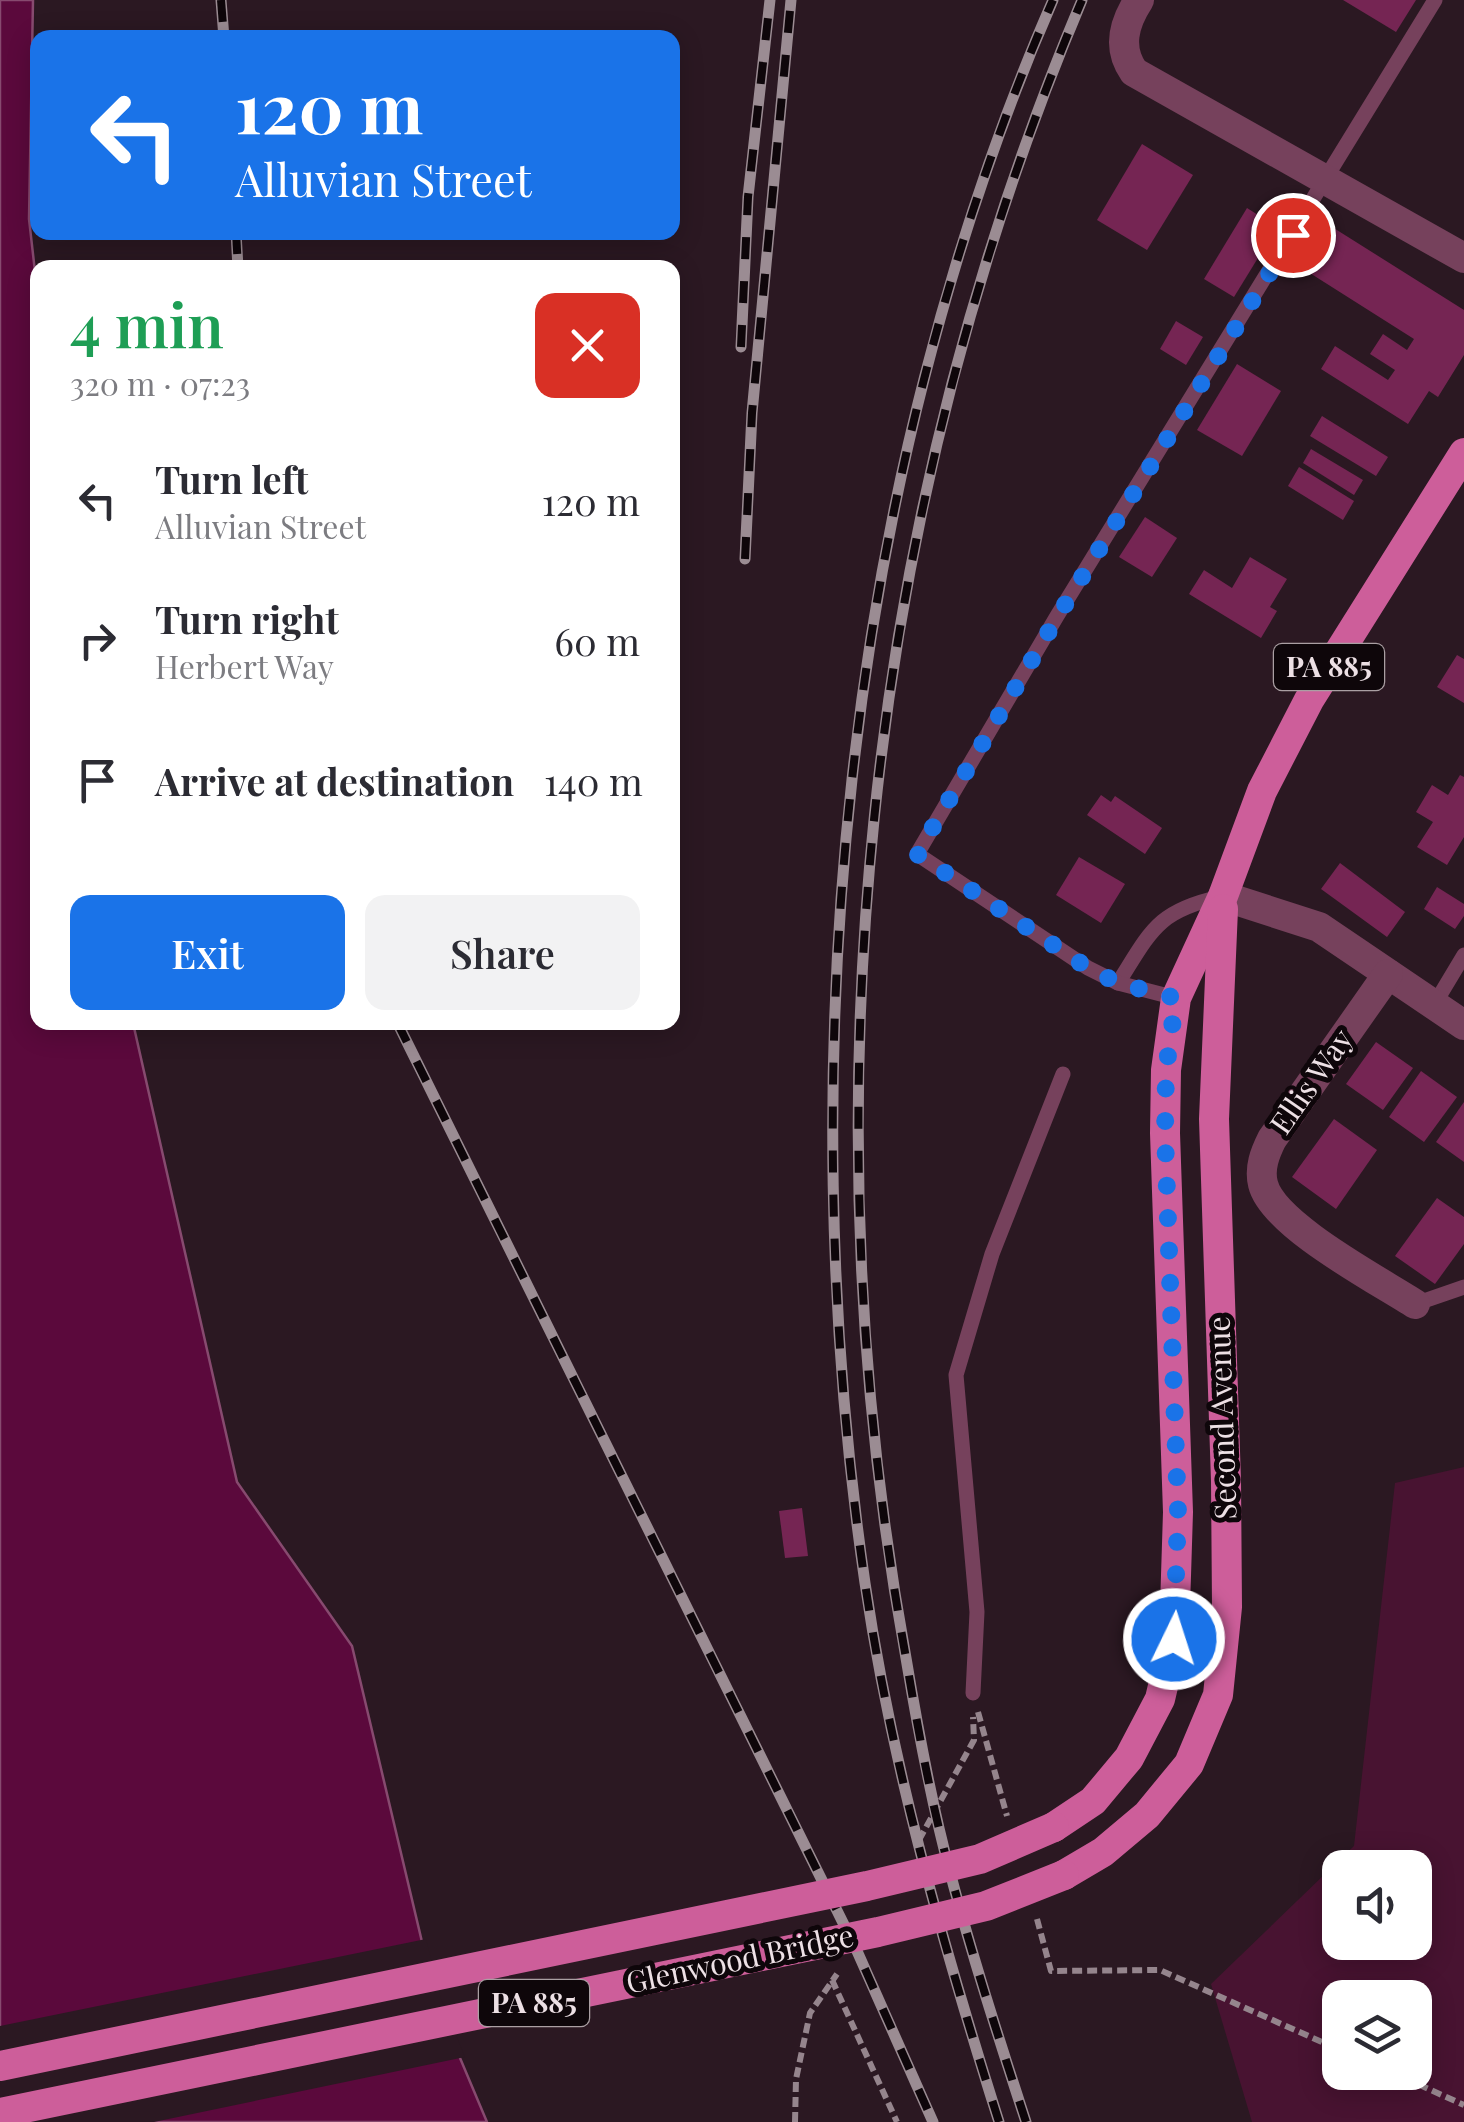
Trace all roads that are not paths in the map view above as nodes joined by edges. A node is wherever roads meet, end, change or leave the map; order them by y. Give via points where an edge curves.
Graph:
1 (1139, 0) edge
2 (1435, 0) edge
3 (1328, 178) junction
4 (1464, 258) edge
5 (1464, 453) edge
6 (1223, 896) junction
7 (1464, 955) edge
8 (1388, 974) junction
9 (1118, 983) junction
10 (1176, 998) junction
11 (1434, 1005) junction
12 (1464, 1025) edge
13 (1063, 1074) dead end
14 (1464, 1287) edge
15 (1415, 1304) joint
16 (973, 1693) dead end
17 (1054, 1828) joint
18 (1064, 1876) joint
19 (0, 2066) edge
20 (0, 2113) edge

1 - 3 street via 1123,48 1134,72
2 - 3 lane
3 - 4 street
3 - 9 lane via 917,854
5 - 6 main road, Second Avenue / PA 885 via 1309,700 1262,790
6 - 8 street via 1319,927
6 - 9 lane via 1188,904 1156,923
6 - 10 main road, Second Avenue / PA 885
6 - 18 main road, Second Avenue / PA 885 via 1214,1119 1227,1607 1218,1695 1189,1764 1146,1816
7 - 11 lane
8 - 11 street
8 - 15 street, Ellis Way via 1272,1138 1262,1178 1280,1212 1310,1237
9 - 10 lane
10 - 17 main road, Second Avenue / PA 885 via 1165,1133 1178,1512 1174,1639 1160,1699 1129,1758 1093,1801
11 - 12 street
13 - 16 lane via 992,1254 956,1375 977,1612
14 - 15 lane
17 - 19 main road, Glenwood Bridge / PA 885, bridge via 980,1859 867,1886
18 - 20 main road, Glenwood Bridge / PA 885, bridge via 986,1906 878,1932

